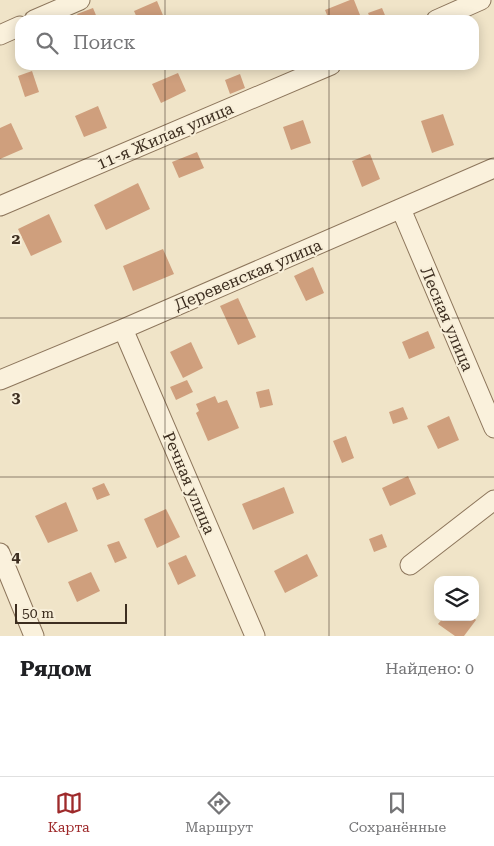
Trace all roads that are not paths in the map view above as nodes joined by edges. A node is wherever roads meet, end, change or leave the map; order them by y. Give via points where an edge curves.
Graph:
1 (80, 0) edge
2 (481, 0) edge
3 (46, 15) edge
4 (447, 15) edge
5 (15, 28) edge
6 (0, 35) edge
7 (319, 70) edge
8 (494, 168) edge
9 (0, 206) edge
10 (401, 209) junction
11 (123, 329) junction
12 (0, 380) edge
13 (494, 428) edge
14 (494, 500) edge
15 (0, 553) edge
16 (410, 565) dead end
17 (34, 636) edge
18 (255, 636) edge

1 - 3 street
2 - 4 street
5 - 6 street
7 - 9 street, 11-я Жилая улица
8 - 10 street, Деревенская улица
10 - 11 street, Деревенская улица
10 - 13 street, Лесная улица
11 - 12 street, Деревенская улица
11 - 18 street, Речная улица
14 - 16 street
15 - 17 street

